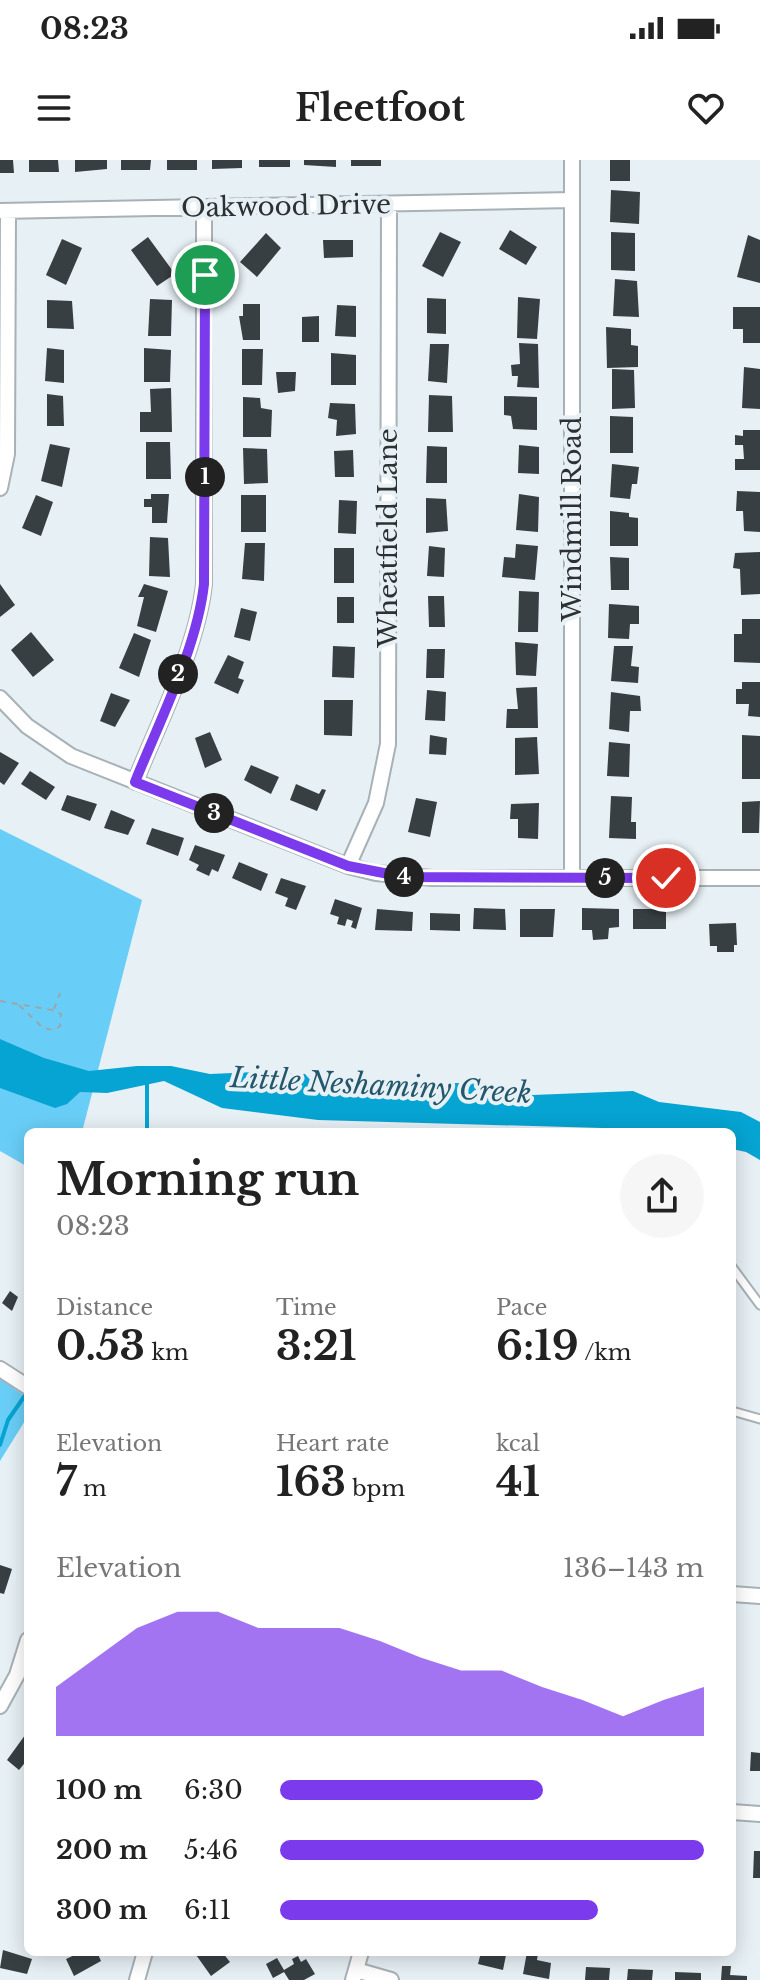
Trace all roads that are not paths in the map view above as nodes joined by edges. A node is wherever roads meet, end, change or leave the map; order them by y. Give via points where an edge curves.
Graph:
1 (572, 160) edge
2 (572, 200) junction
3 (389, 204) junction
4 (204, 207) junction
5 (4, 211) edge
6 (4, 406) edge
7 (0, 488) edge
8 (0, 698) edge
9 (135, 782) junction
10 (348, 866) junction
11 (572, 878) junction
12 (760, 878) edge
13 (736, 1272) edge
14 (760, 1305) edge
15 (0, 1369) edge
16 (24, 1384) edge
17 (736, 1412) edge
18 (760, 1419) edge
19 (736, 1594) edge
20 (760, 1596) edge
21 (24, 1653) edge
22 (0, 1706) edge
23 (736, 1812) edge
24 (760, 1814) edge
25 (144, 1956) edge
26 (355, 1975) edge
27 (137, 1980) edge
28 (391, 1980) edge

1 - 2 street, Windmill Road
2 - 3 street, Oakwood Drive
2 - 11 street, Windmill Road
3 - 4 street, Oakwood Drive
3 - 10 street, Wheatfield Lane via 388,744 376,803
4 - 5 street, Oakwood Drive
4 - 9 street via 202,605
5 - 6 street
6 - 7 street via 7,454
8 - 9 street via 55,747
9 - 10 street
10 - 11 street via 404,877
11 - 12 street
13 - 14 lane
15 - 16 street
17 - 18 lane
19 - 20 street
21 - 22 street
23 - 24 street
25 - 27 street
26 - 28 street

